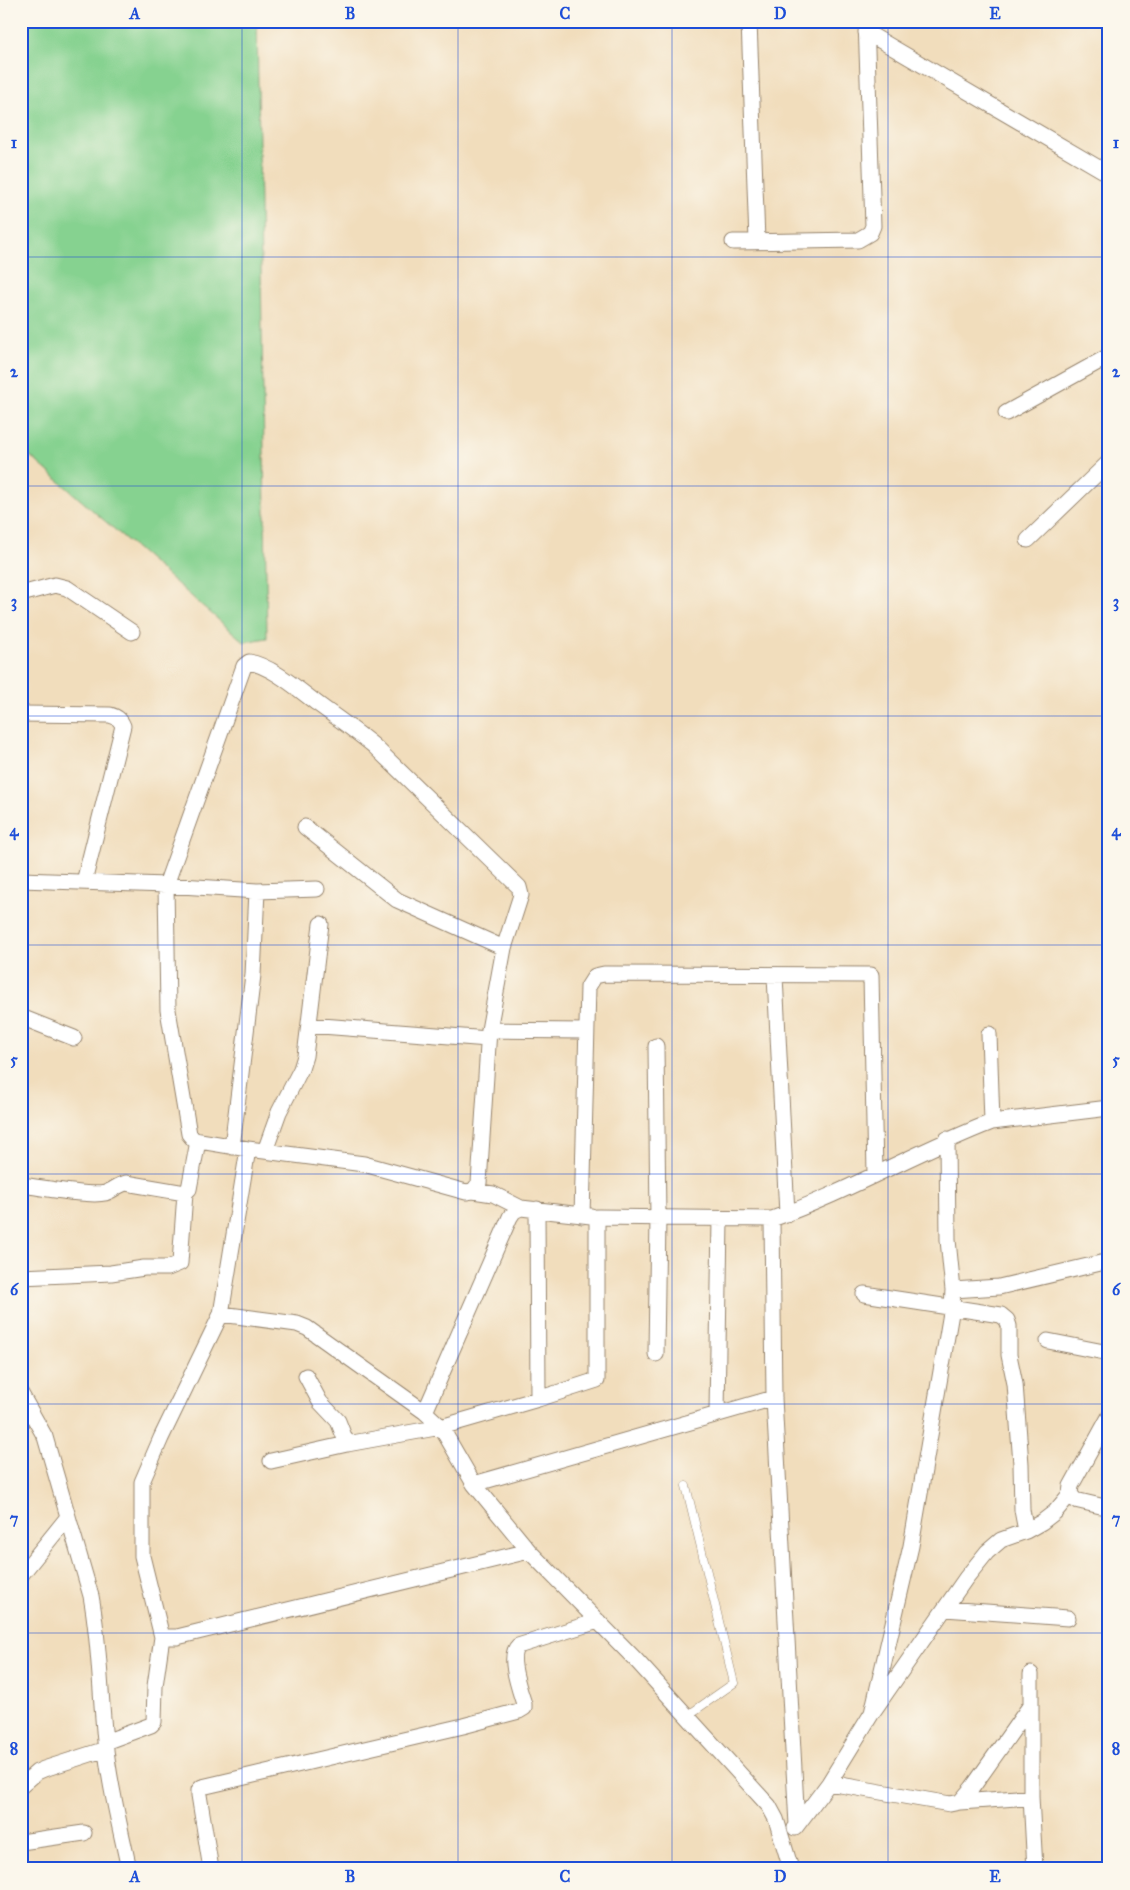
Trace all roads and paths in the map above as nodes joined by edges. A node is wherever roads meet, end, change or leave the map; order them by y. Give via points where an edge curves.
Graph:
1 (749, 21) edge
2 (866, 26) edge
3 (1109, 174) edge
4 (756, 241) junction
5 (733, 242) dead end
6 (1109, 356) edge
7 (1006, 414) dead end
8 (1109, 462) edge
9 (1028, 540) dead end
10 (21, 594) edge
11 (132, 632) dead end
12 (21, 714) edge
13 (304, 828) dead end
14 (21, 880) edge
15 (84, 882) junction
16 (166, 885) junction
17 (257, 890) junction
18 (317, 890) dead end
19 (321, 924) dead end
20 (504, 948) junction
21 (775, 976) junction
22 (21, 1017) edge
23 (309, 1025) junction
24 (586, 1031) junction
25 (488, 1034) junction
26 (989, 1034) dead end
27 (74, 1038) dead end
28 (656, 1046) dead end
29 (1109, 1108) edge
30 (992, 1122) junction
31 (947, 1139) junction
32 (198, 1141) junction
33 (232, 1146) junction
34 (248, 1149) junction
35 (264, 1151) junction
36 (875, 1174) junction
37 (21, 1185) edge
38 (474, 1191) junction
39 (185, 1193) junction
40 (529, 1209) junction
41 (787, 1214) junction
42 (582, 1216) junction
43 (597, 1217) junction
44 (658, 1218) junction
45 (720, 1219) junction
46 (772, 1219) junction
47 (1109, 1261) edge
48 (21, 1276) edge
49 (953, 1290) junction
50 (864, 1294) dead end
51 (952, 1307) junction
52 (221, 1314) junction
53 (1048, 1341) dead end
54 (656, 1354) dead end
55 (1109, 1354) edge
56 (306, 1376) dead end
57 (21, 1394) edge
58 (774, 1398) junction
59 (538, 1399) junction
60 (425, 1412) junction
61 (718, 1413) junction
62 (1109, 1417) edge
63 (440, 1427) junction
64 (346, 1444) junction
65 (272, 1460) dead end
66 (474, 1484) junction
67 (686, 1486) dead end
68 (1070, 1494) junction
69 (1109, 1508) edge
70 (67, 1518) junction
71 (1026, 1531) junction
72 (529, 1551) junction
73 (21, 1575) edge
74 (945, 1609) junction
75 (1068, 1618) dead end
76 (598, 1621) junction
77 (162, 1637) junction
78 (1031, 1674) dead end
79 (1030, 1706) junction
80 (872, 1713) junction
81 (687, 1716) junction
82 (105, 1746) junction
83 (829, 1783) junction
84 (21, 1786) edge
85 (1031, 1797) junction
86 (960, 1802) junction
87 (797, 1825) junction
88 (84, 1833) dead end
89 (21, 1842) edge
90 (785, 1844) junction
91 (129, 1869) edge
92 (211, 1869) edge
93 (792, 1869) edge
94 (1035, 1869) edge

1 - 4 street
2 - 3 street
2 - 4 street via 873,226 870,233 858,240
4 - 5 street
6 - 7 street
8 - 9 street
10 - 11 street via 56,584
12 - 15 street via 110,715 116,716 123,726
13 - 20 street via 397,900
14 - 15 street
15 - 16 street
16 - 17 street
16 - 20 street via 244,666 252,662 298,689 374,746 512,879 521,895
16 - 32 street via 168,1010 189,1134
17 - 18 street
17 - 33 street via 253,975
19 - 23 street
20 - 25 street
21 - 24 street via 595,976 588,987
21 - 36 street via 871,975
21 - 41 street
22 - 27 street
23 - 25 street
23 - 35 street via 301,1069
24 - 25 street
24 - 42 street
25 - 38 street via 479,1184
26 - 30 street
28 - 44 street
29 - 30 street
30 - 31 street
31 - 36 street
31 - 49 street via 948,1240
32 - 33 street
32 - 39 street via 189,1189
33 - 34 street
34 - 35 street
34 - 52 street
35 - 38 street via 364,1164 466,1192
36 - 41 street
37 - 39 street via 93,1194 106,1193 126,1183
38 - 40 street via 493,1194
39 - 48 street via 180,1263 176,1266 111,1273
40 - 42 street
40 - 59 street
40 - 60 street via 514,1211 510,1217
41 - 46 street
42 - 43 street
43 - 44 street
43 - 59 street via 598,1378
44 - 45 street
44 - 54 street
45 - 46 street
45 - 61 street
46 - 58 street
47 - 49 street via 999,1287
49 - 51 street
50 - 51 street
51 - 71 street via 1001,1315 1009,1326
51 - 80 street via 910,1546
52 - 60 street via 307,1328
52 - 77 street via 142,1482 142,1556
53 - 55 street
56 - 64 street via 320,1402 338,1420
57 - 70 street via 44,1437
58 - 61 street
58 - 87 street
59 - 63 street
60 - 63 street
61 - 66 street
62 - 68 street via 1071,1486
63 - 64 street
63 - 66 street
64 - 65 street
66 - 72 street
67 - 81 lane via 734,1683
68 - 69 street via 1076,1500
68 - 71 street via 1048,1517
70 - 73 street
70 - 82 street via 91,1596
71 - 74 street via 1001,1540 987,1552
72 - 76 street
72 - 77 street via 176,1637
74 - 75 street
74 - 80 street
76 - 81 street
76 - 92 street via 515,1649 513,1660 524,1704 519,1711 202,1787 199,1795
77 - 82 street via 154,1722
78 - 79 street
79 - 85 street
79 - 86 street
80 - 83 street
81 - 90 street via 769,1806
82 - 84 street via 37,1772
82 - 91 street
83 - 86 street via 950,1804
83 - 87 street
85 - 86 street
85 - 94 street
87 - 90 street
88 - 89 street
90 - 93 street

